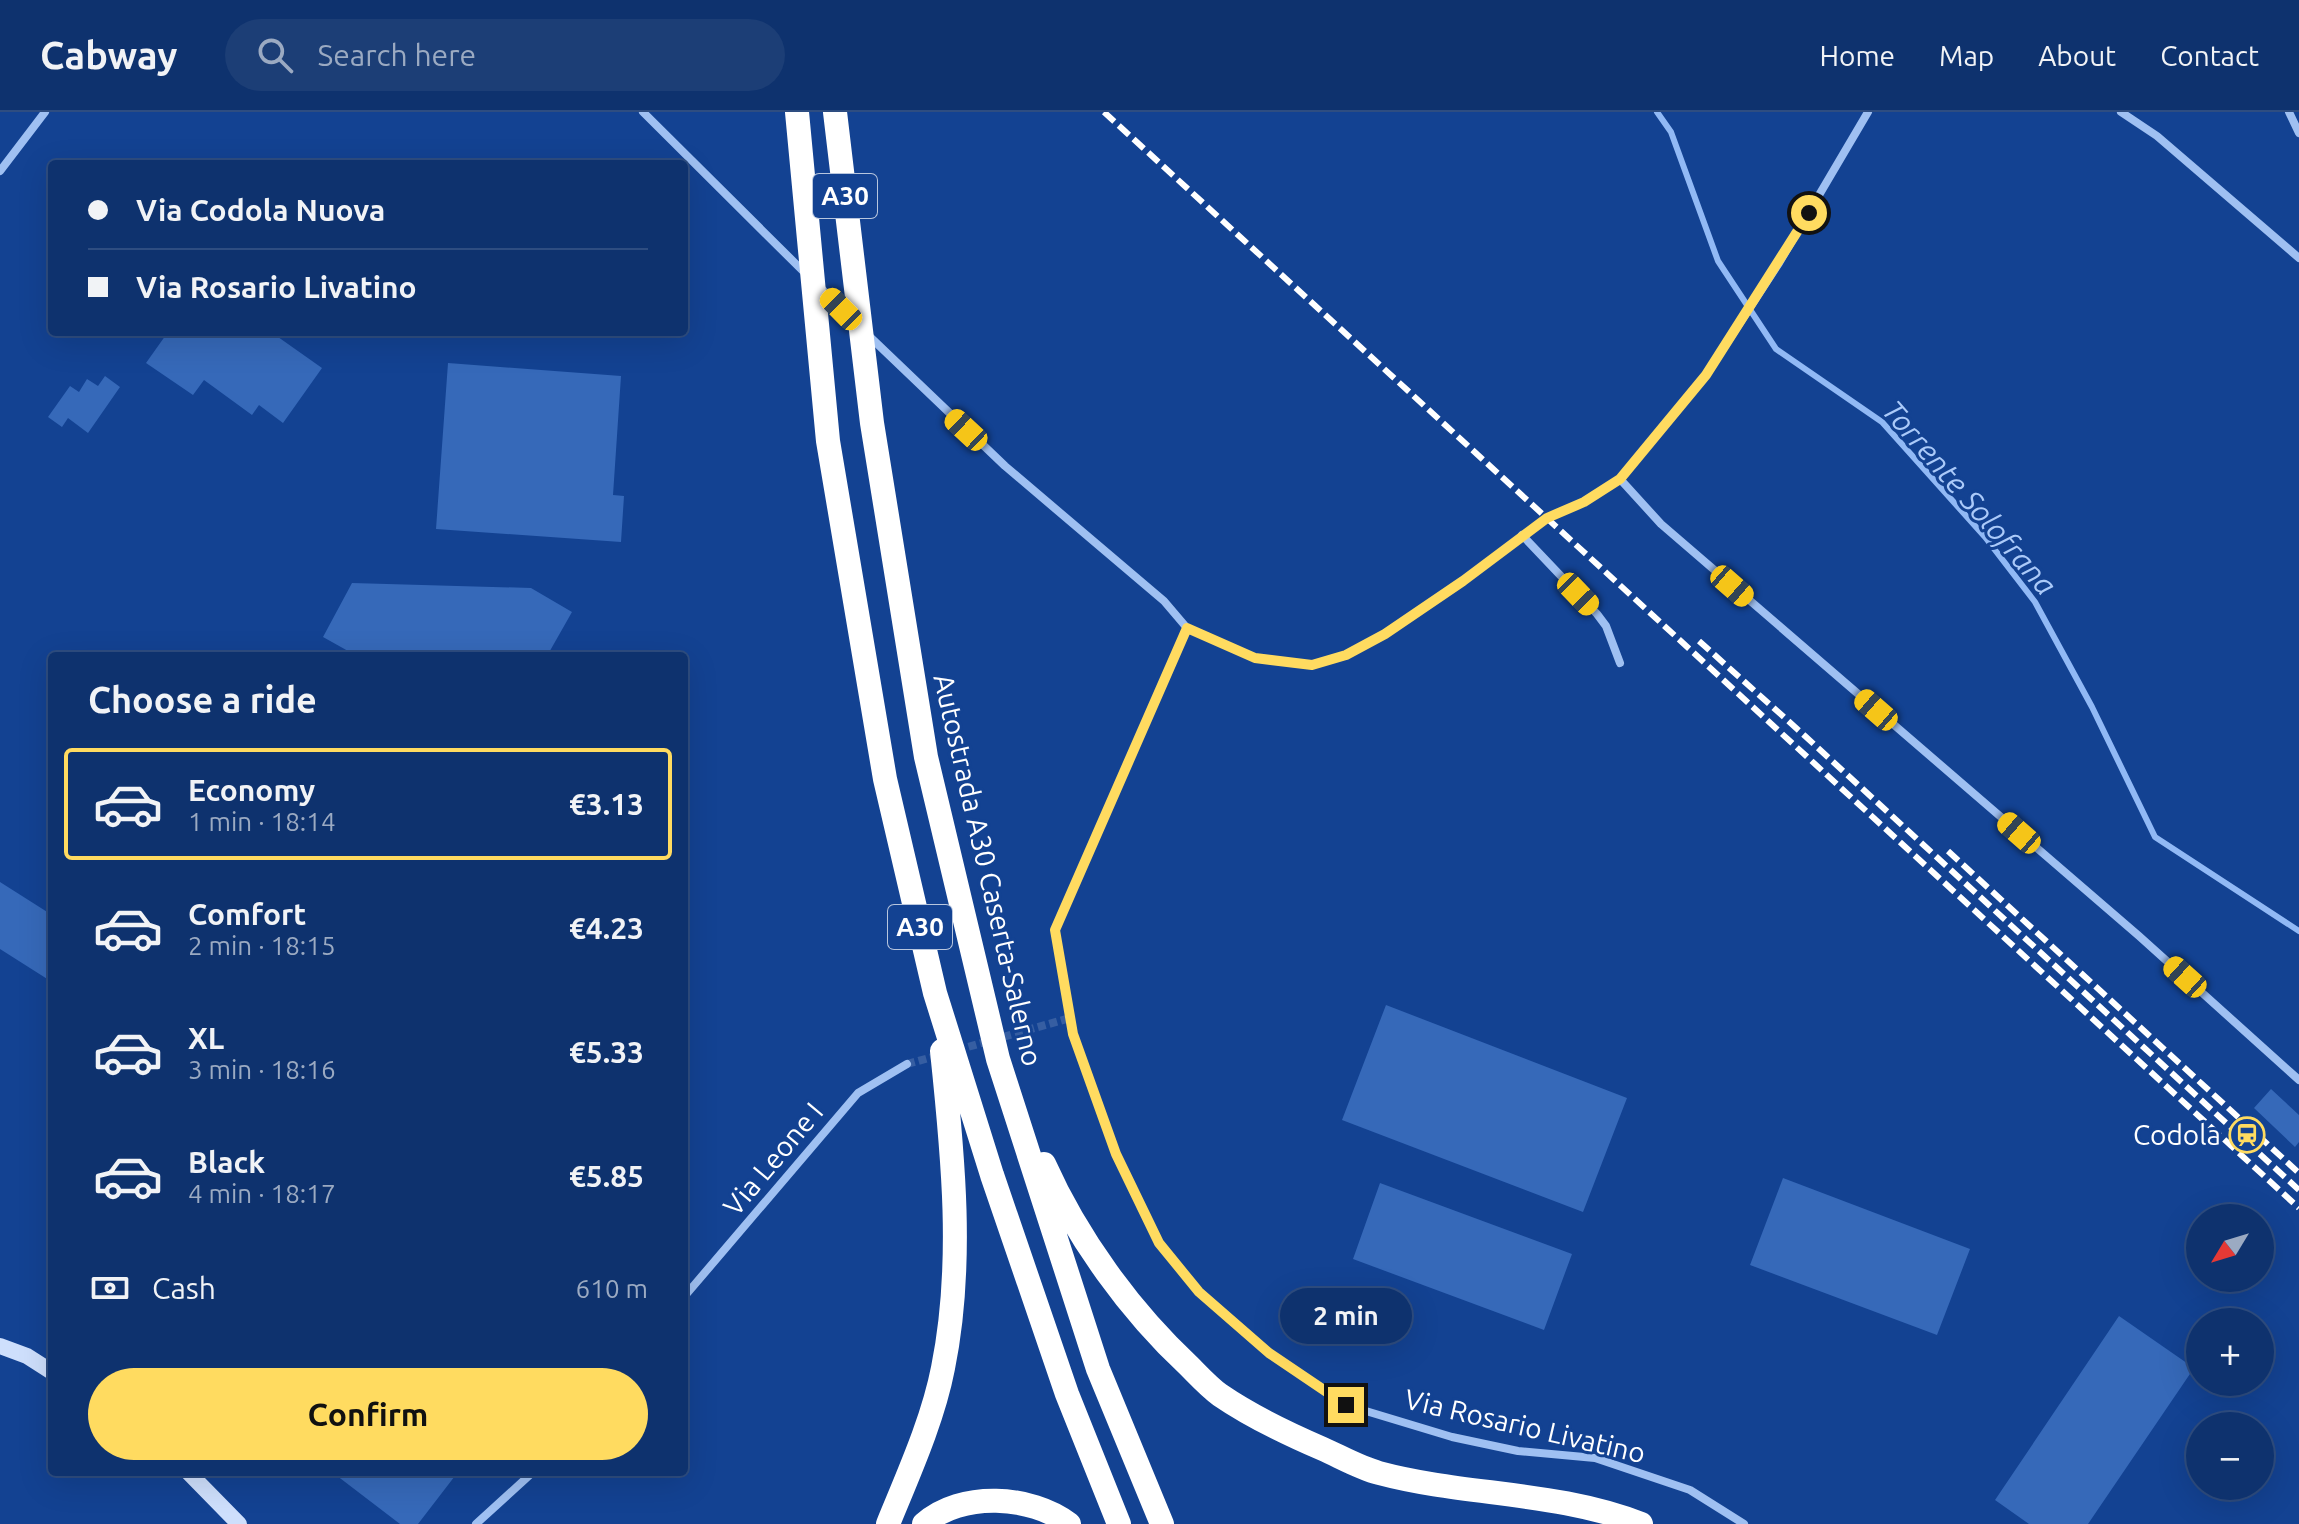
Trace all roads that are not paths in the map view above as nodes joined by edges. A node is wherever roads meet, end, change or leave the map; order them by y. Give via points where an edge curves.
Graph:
1 (45, 112) edge
2 (643, 112) edge
3 (797, 112) edge
4 (835, 112) edge
5 (1868, 112) edge
6 (2121, 112) edge
7 (2289, 112) edge
8 (2299, 133) edge
9 (0, 171) edge
10 (2299, 258) edge
11 (1620, 479) junction
12 (1522, 535) junction
13 (1187, 628) junction
14 (1620, 663) dead end
15 (935, 993) junction
16 (998, 1059) junction
17 (907, 1064) tunnel mouth
18 (2299, 1080) edge
19 (688, 1292) edge
20 (0, 1346) edge
21 (48, 1369) edge
22 (192, 1476) edge
23 (529, 1476) edge
24 (239, 1524) edge
25 (476, 1524) edge
26 (888, 1524) edge
27 (924, 1524) edge
28 (1069, 1524) edge
29 (1119, 1524) edge
30 (1162, 1524) edge
31 (1641, 1524) edge
32 (1744, 1524) edge

1 - 9 street
2 - 13 street via 908,375 1005,466 1164,601
3 - 15 highway, A30 via 828,441 885,779
4 - 16 highway, Autostrada A30 Caserta-Salerno / A30 via 866,366 926,757
5 - 11 street via 1706,375
6 - 10 street via 2157,136
7 - 8 street
11 - 12 street
11 - 18 street via 1661,524
12 - 13 street via 1385,634 1346,655 1312,665 1255,658
12 - 14 street via 1597,614
13 - 32 street, Via Rosario Livatino via 1055,930 1073,1034 1116,1154 1159,1243 1199,1292 1269,1353 1346,1405 1452,1437 1518,1451 1595,1458 1690,1490
15 - 26 highway via 949,1118 953,1308 943,1372
15 - 29 highway, A30 via 1067,1394
16 - 30 highway, Autostrada A30 Caserta-Salerno / A30 via 1098,1369
16 - 31 highway via 1053,1183 1106,1271 1156,1335 1219,1394 1291,1436 1376,1472 1540,1498
17 - 19 street, Via Leone I via 858,1093
20 - 21 main road
22 - 24 main road
23 - 25 street
27 - 28 highway via 935,1514 999,1500

